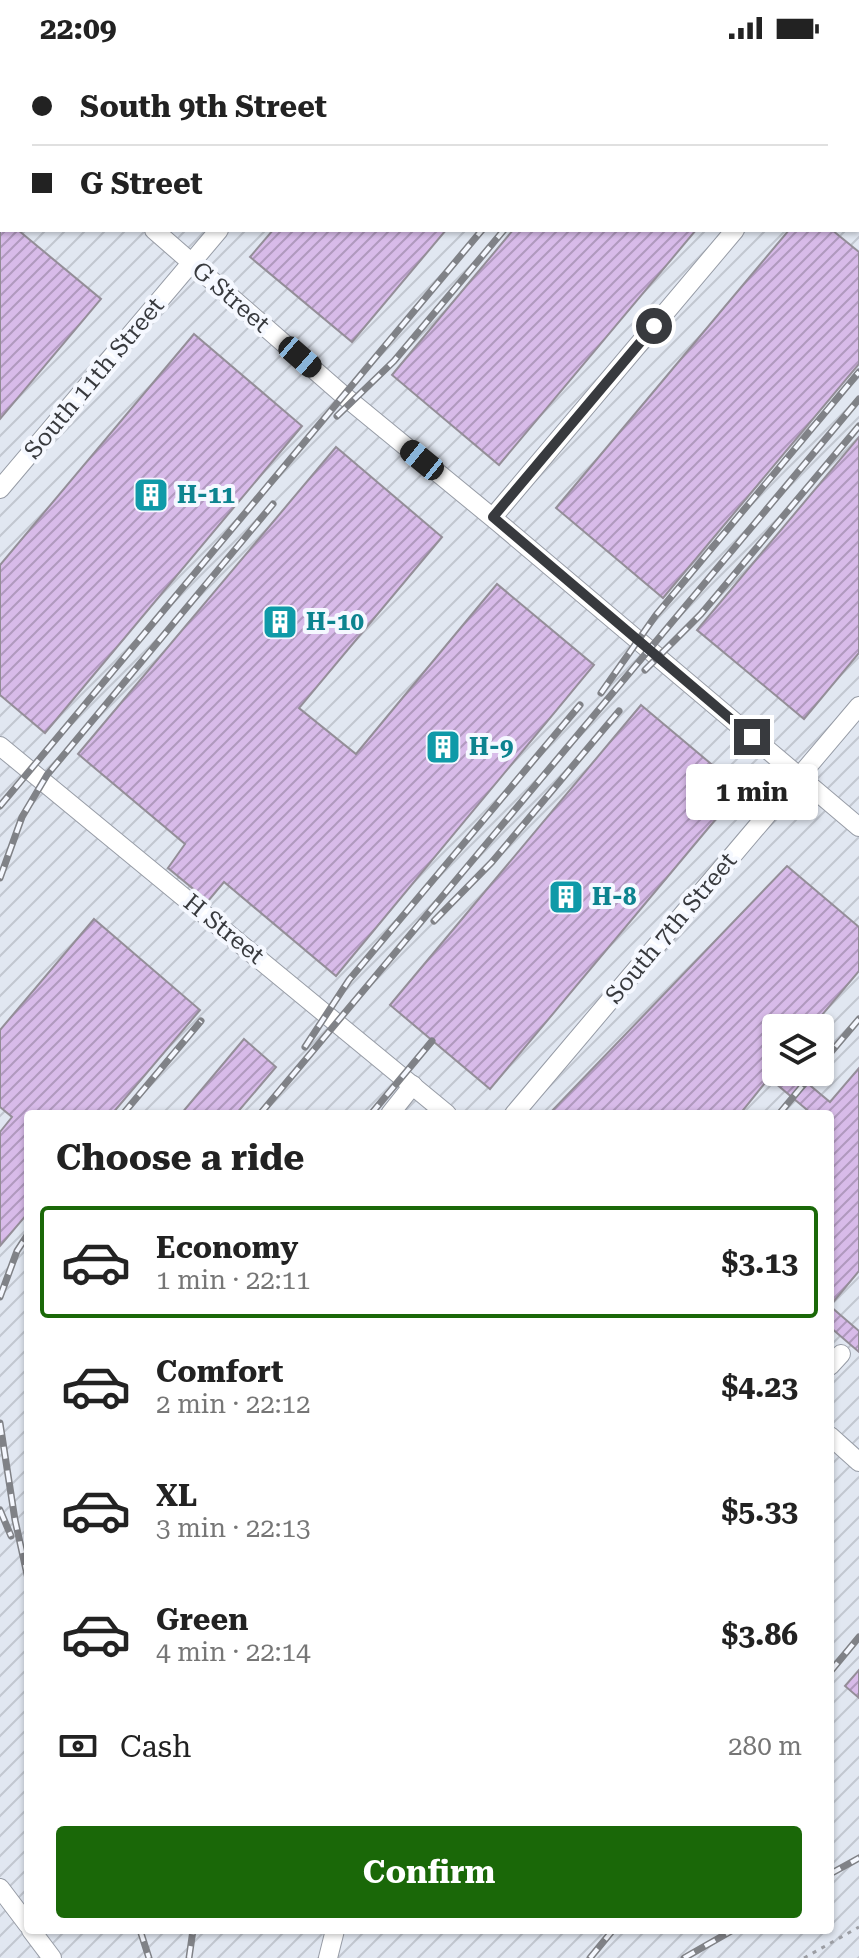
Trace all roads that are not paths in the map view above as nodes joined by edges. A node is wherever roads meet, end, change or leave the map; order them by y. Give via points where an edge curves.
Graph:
1 (156, 232) edge
2 (217, 232) edge
3 (733, 232) edge
4 (192, 262) junction
5 (0, 489) edge
6 (493, 517) junction
7 (859, 706) edge
8 (0, 746) edge
9 (799, 776) junction
10 (859, 827) edge
11 (413, 1085) junction
12 (393, 1110) edge
13 (442, 1110) edge
14 (517, 1110) edge
15 (834, 1440) edge
16 (859, 1462) edge
17 (0, 1888) edge
18 (24, 1920) edge
19 (34, 1934) edge
20 (334, 1934) edge
21 (52, 1958) edge
22 (328, 1958) edge

1 - 4 lane, G Street
2 - 4 lane, South 11th Street
3 - 6 lane
4 - 5 lane, South 11th Street
4 - 6 lane, G Street
6 - 9 lane, G Street
7 - 9 lane, South 7th Street
8 - 11 lane, H Street
9 - 10 lane, G Street
9 - 14 lane, South 7th Street
11 - 12 lane
11 - 13 lane, H Street
15 - 16 lane
17 - 18 lane
19 - 21 lane
20 - 22 lane

